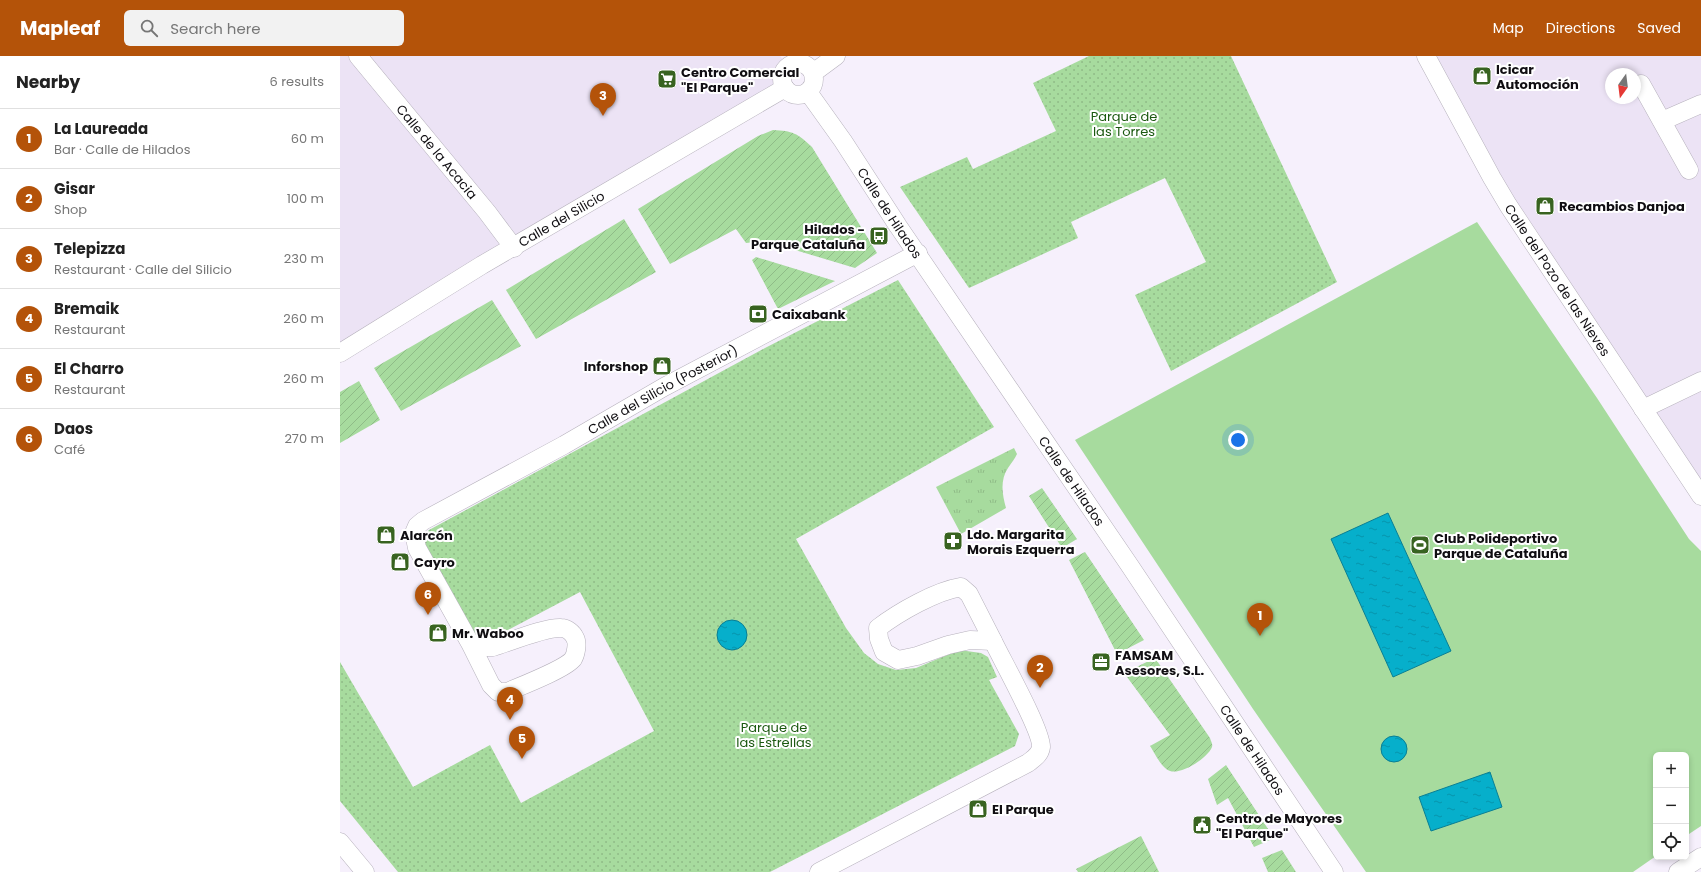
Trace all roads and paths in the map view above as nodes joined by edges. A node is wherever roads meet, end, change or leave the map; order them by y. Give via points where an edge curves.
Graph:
1 (358, 56) edge
2 (836, 56) edge
3 (1426, 56) edge
4 (784, 61) edge
5 (813, 73) junction
6 (1641, 84) dead end
7 (785, 88) junction
8 (808, 92) junction
9 (1701, 104) edge
10 (1662, 121) junction
11 (1689, 170) dead end
12 (514, 248) junction
13 (918, 253) junction
14 (340, 353) edge
15 (1701, 381) edge
16 (1643, 409) junction
17 (1701, 496) edge
18 (993, 641) junction
19 (470, 643) junction
20 (340, 842) edge
21 (1701, 857) edge
22 (365, 872) edge
23 (819, 872) edge
24 (1334, 872) edge
25 (1678, 872) edge

1 - 12 street, Calle de la Acacia via 488,212
2 - 5 street
3 - 16 street, Calle del Pozo de las Nieves via 1500,192
4 - 5 street via 807,65
4 - 7 street via 782,80
5 - 8 street via 813,86
6 - 10 street
7 - 8 street via 799,95
7 - 12 street, Calle del Silicio
8 - 13 street, Calle de Hilados
9 - 10 street
10 - 11 street
12 - 14 street, Calle del Silicio
13 - 19 street, Calle del Silicio (Posterior) via 422,521 417,526 414,541
13 - 24 street, Calle de Hilados
15 - 16 street
16 - 17 street, Calle del Pozo de las Nieves
18 - 18 street via 969,594 961,587 948,589 893,617 878,628 884,652 898,660 970,640
18 - 23 street via 1037,730 1041,748 1038,755 1028,763
19 - 19 street via 491,685 498,692 507,692 561,667 573,659 576,648 576,639 563,627 493,648
20 - 22 street
21 - 25 street

